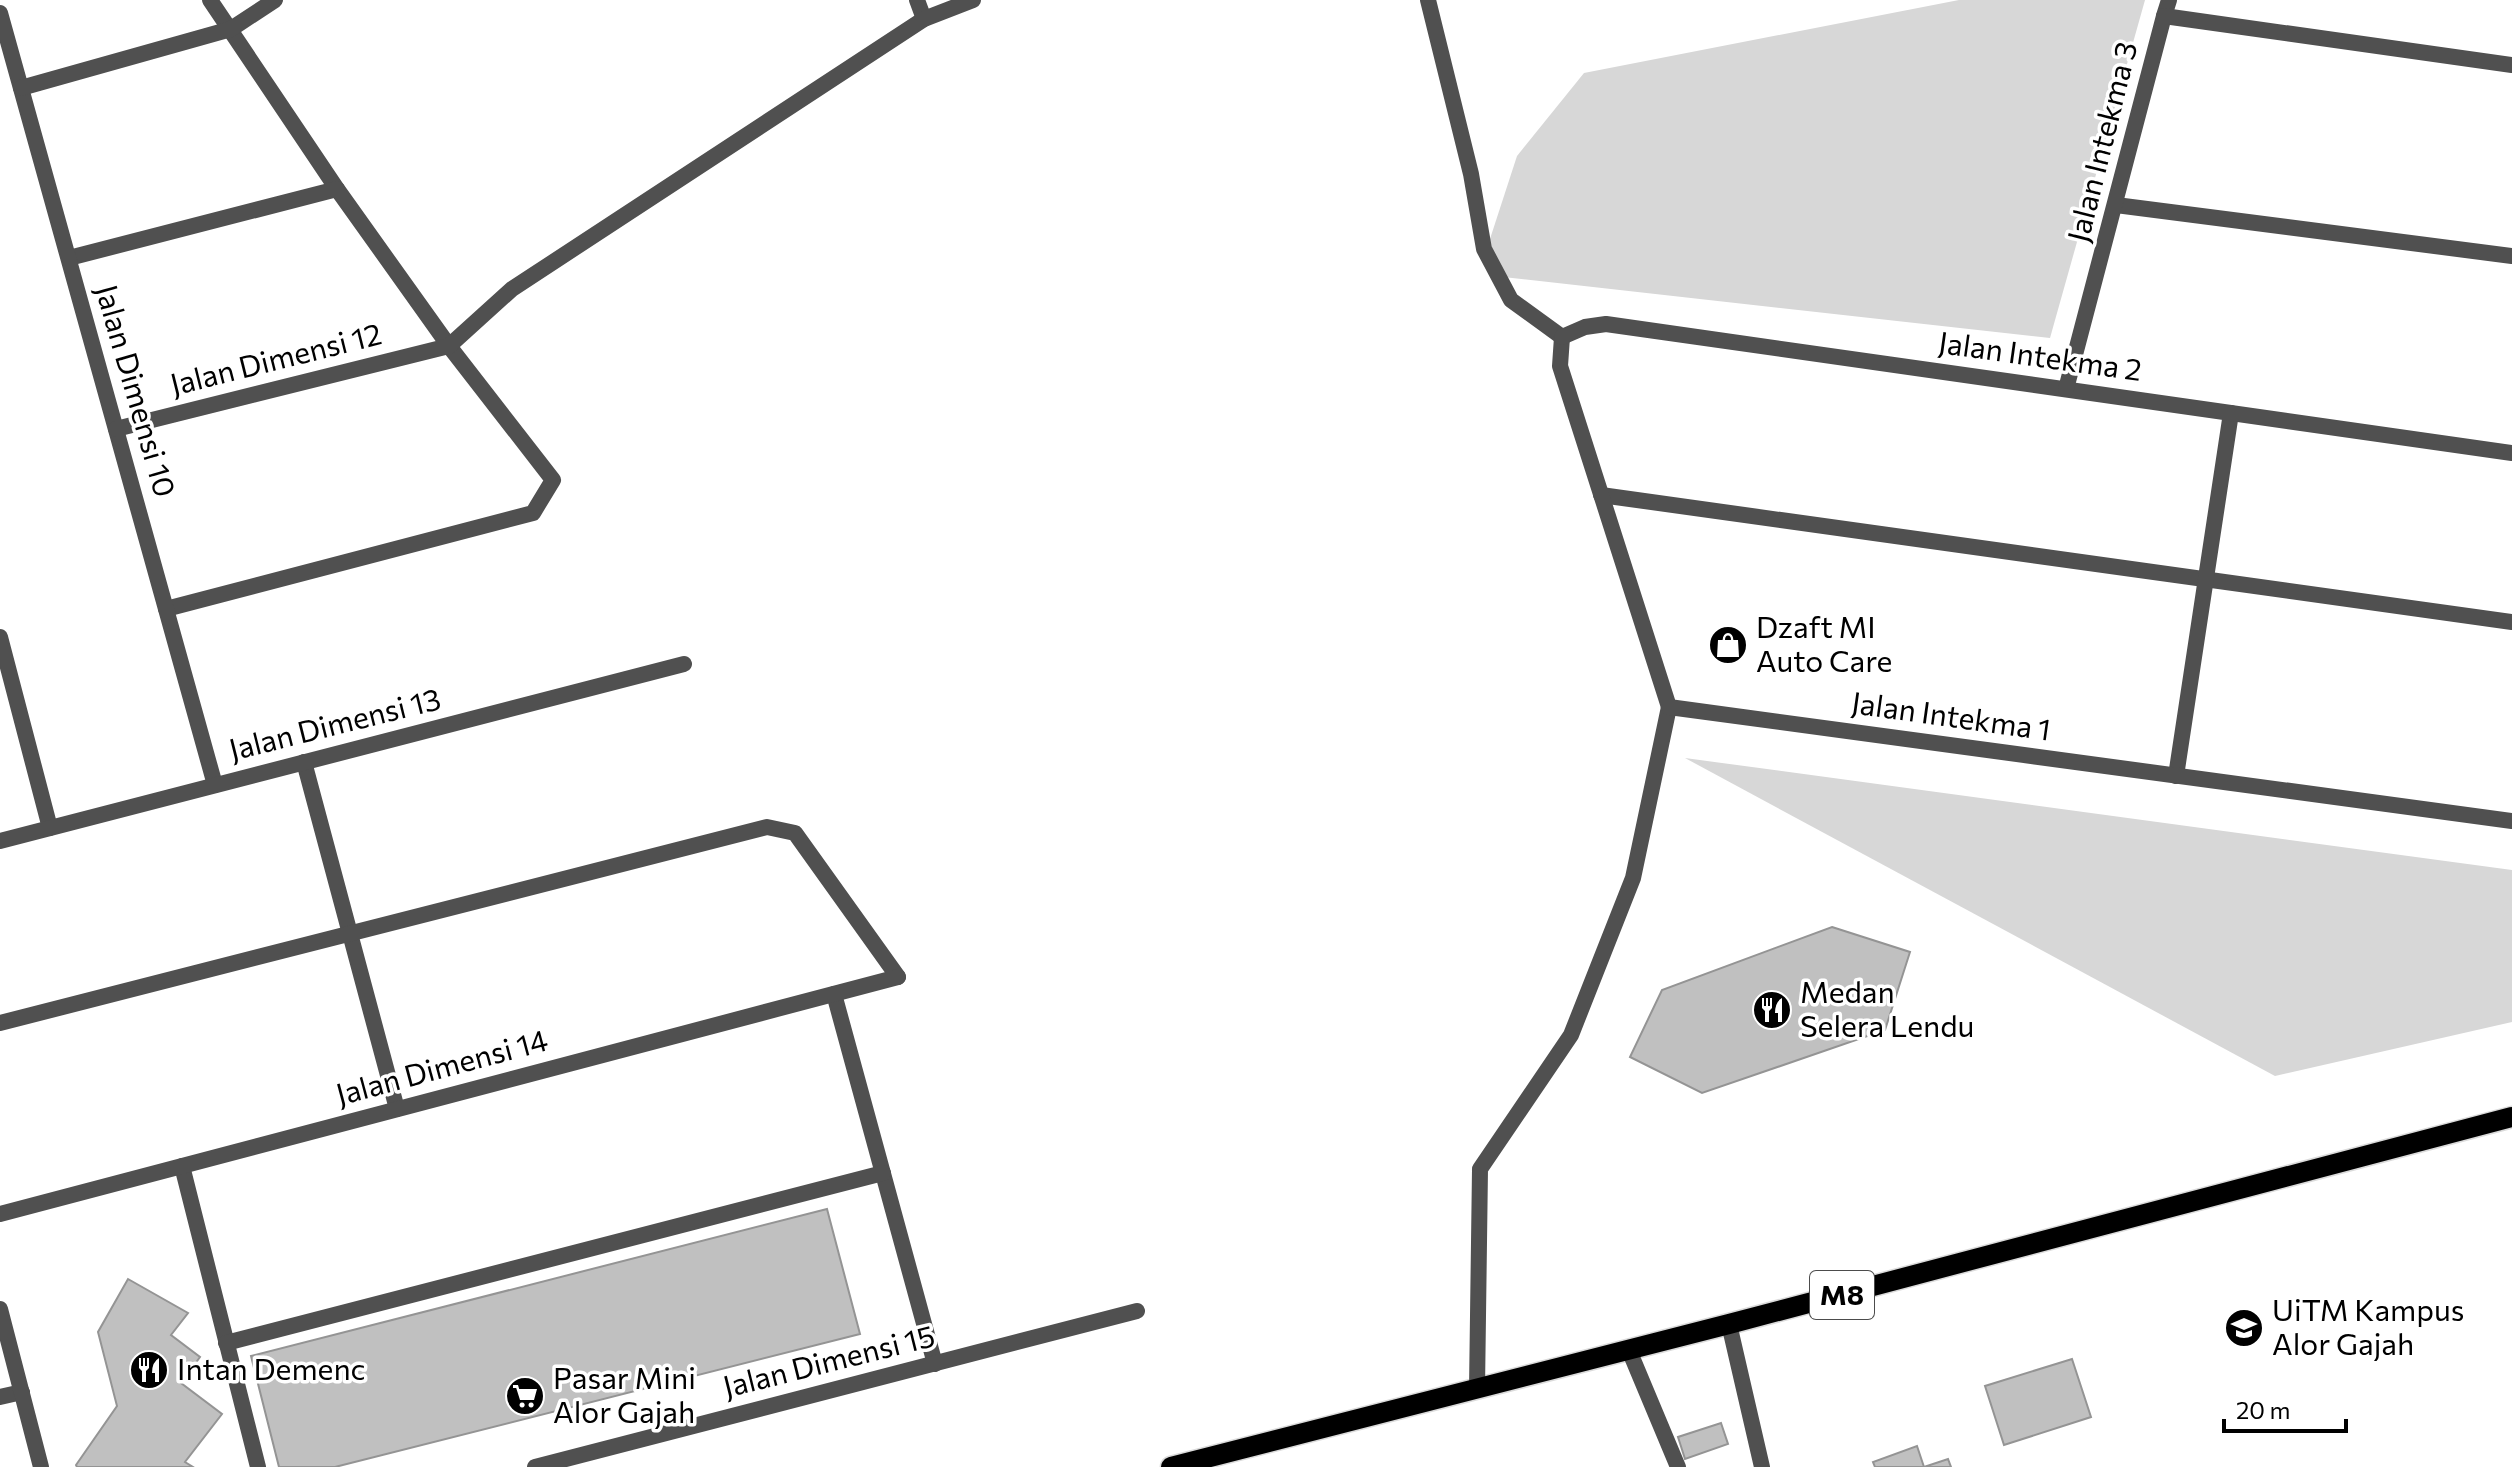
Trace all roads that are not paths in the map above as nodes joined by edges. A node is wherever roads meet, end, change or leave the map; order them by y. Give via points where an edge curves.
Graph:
1 (210, 0) edge
2 (275, 0) edge
3 (917, 0) edge
4 (973, 0) edge
5 (1428, 0) edge
6 (2166, 8) edge
7 (0, 13) edge
8 (924, 19) junction
9 (231, 29) junction
10 (2512, 65) edge
11 (21, 88) junction
12 (337, 189) junction
13 (2116, 205) junction
14 (2512, 256) edge
15 (69, 258) junction
16 (1562, 337) junction
17 (449, 346) junction
18 (2066, 389) junction
19 (2231, 413) junction
20 (116, 429) junction
21 (2512, 453) edge
22 (1601, 495) junction
23 (2206, 579) junction
24 (166, 609) junction
25 (2512, 622) edge
26 (0, 637) edge
27 (684, 664) dead end
28 (1669, 707) junction
29 (304, 762) junction
30 (2176, 776) junction
31 (215, 785) junction
32 (2512, 821) edge
33 (50, 828) junction
34 (0, 841) edge
35 (350, 933) junction
36 (834, 994) junction
37 (0, 1023) edge
38 (397, 1109) junction
39 (2512, 1117) edge
40 (182, 1166) junction
41 (883, 1173) junction
42 (0, 1214) edge
43 (0, 1309) edge
44 (1137, 1311) dead end
45 (1729, 1324) junction
46 (226, 1343) junction
47 (1629, 1350) junction
48 (935, 1364) junction
49 (1477, 1389) junction
50 (22, 1392) junction
51 (0, 1397) edge
52 (41, 1467) edge
53 (258, 1467) edge
54 (535, 1467) edge
55 (1171, 1467) edge
56 (1678, 1467) edge
57 (1762, 1467) edge

1 - 9 street
2 - 9 street
3 - 8 street
4 - 8 street
5 - 16 street via 1484,249 1511,300
6 - 10 street, Jalan Intekma 3
6 - 13 street, Jalan Intekma 3
7 - 11 street, Jalan Dimensi 10
8 - 17 street via 512,289
9 - 11 street
9 - 12 street
11 - 15 street, Jalan Dimensi 10
12 - 15 street
12 - 17 street
13 - 14 street
13 - 18 street, Jalan Intekma 3
15 - 20 street, Jalan Dimensi 10
16 - 18 street, Jalan Intekma 2 via 1606,324
16 - 22 street via 1560,366
17 - 20 street, Jalan Dimensi 12
17 - 24 street via 553,480 533,513
18 - 19 street, Jalan Intekma 2
19 - 21 street, Jalan Intekma 2
19 - 23 street
20 - 24 street, Jalan Dimensi 10
22 - 23 street
22 - 28 street
23 - 25 street
23 - 30 street
24 - 31 street, Jalan Dimensi 10
26 - 33 street
27 - 29 street, Jalan Dimensi 13
28 - 30 street, Jalan Intekma 1
28 - 49 street via 1633,878 1571,1035 1480,1169
29 - 31 street, Jalan Dimensi 13
29 - 35 street
30 - 32 street, Jalan Intekma 1
31 - 33 street, Jalan Dimensi 13
33 - 34 street, Jalan Dimensi 13
35 - 36 street, Jalan Dimensi 14 via 767,827 795,833 898,977
35 - 37 street
35 - 38 street
36 - 38 street, Jalan Dimensi 14
36 - 41 street
38 - 40 street, Jalan Dimensi 14
39 - 45 main road, M8
40 - 42 street, Jalan Dimensi 14
40 - 46 street
41 - 46 street
41 - 48 street
43 - 50 street
44 - 48 street, Jalan Dimensi 15
45 - 47 main road, M8
45 - 57 street
46 - 53 street
47 - 49 main road, M8
47 - 56 street
48 - 54 street, Jalan Dimensi 15
49 - 55 main road, M8
50 - 51 street
50 - 52 street

